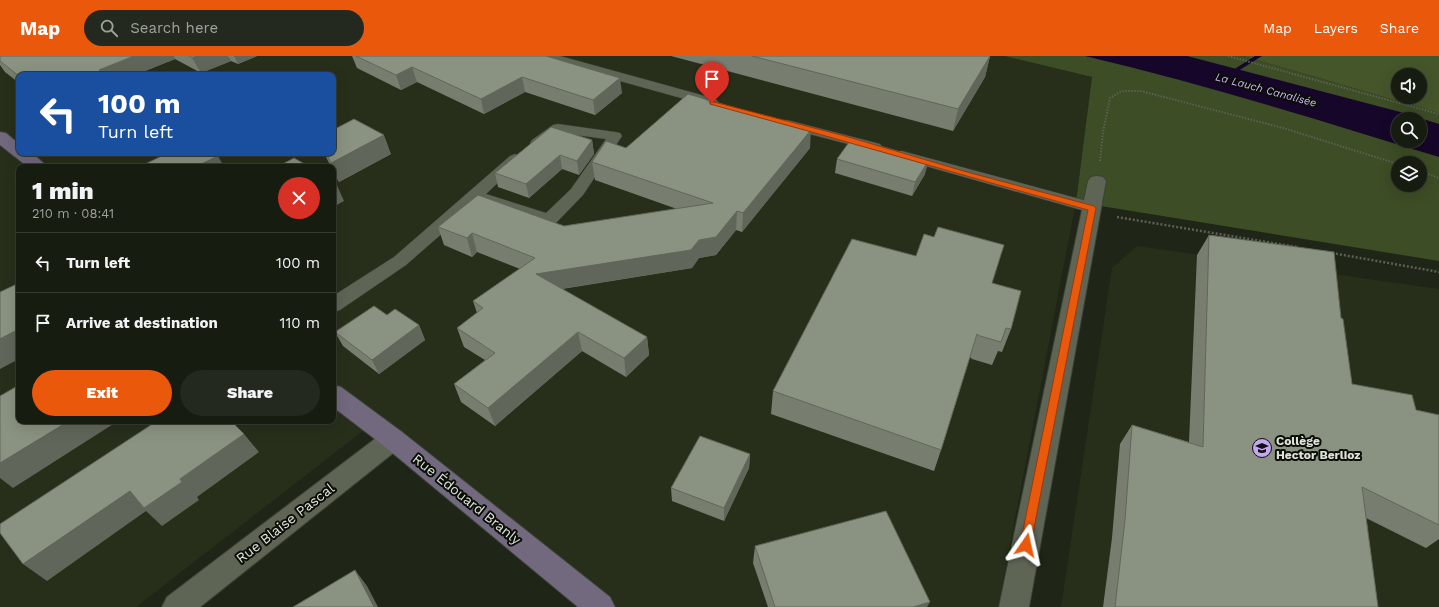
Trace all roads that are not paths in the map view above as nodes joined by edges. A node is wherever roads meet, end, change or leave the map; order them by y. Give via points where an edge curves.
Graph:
1 (546, 56) edge
2 (727, 107) edge
3 (773, 120) edge
4 (0, 137) edge
5 (16, 149) edge
6 (25, 156) edge
7 (35, 164) edge
8 (1097, 181) road end
9 (475, 196) junction
10 (1091, 212) junction
11 (336, 303) edge
12 (336, 396) edge
13 (393, 439) junction
14 (177, 607) edge
15 (600, 607) edge
16 (1014, 607) edge

1 - 2 lane
3 - 10 lane via 843,138
4 - 5 street
6 - 7 street
8 - 10 street
9 - 9 lane via 549,220 577,192 615,136 558,128 519,156
9 - 11 lane via 400,261
10 - 16 street
12 - 13 street, Rue Édouard Branly
13 - 14 street, Rue Blaise Pascal
13 - 15 street, Rue Édouard Branly

